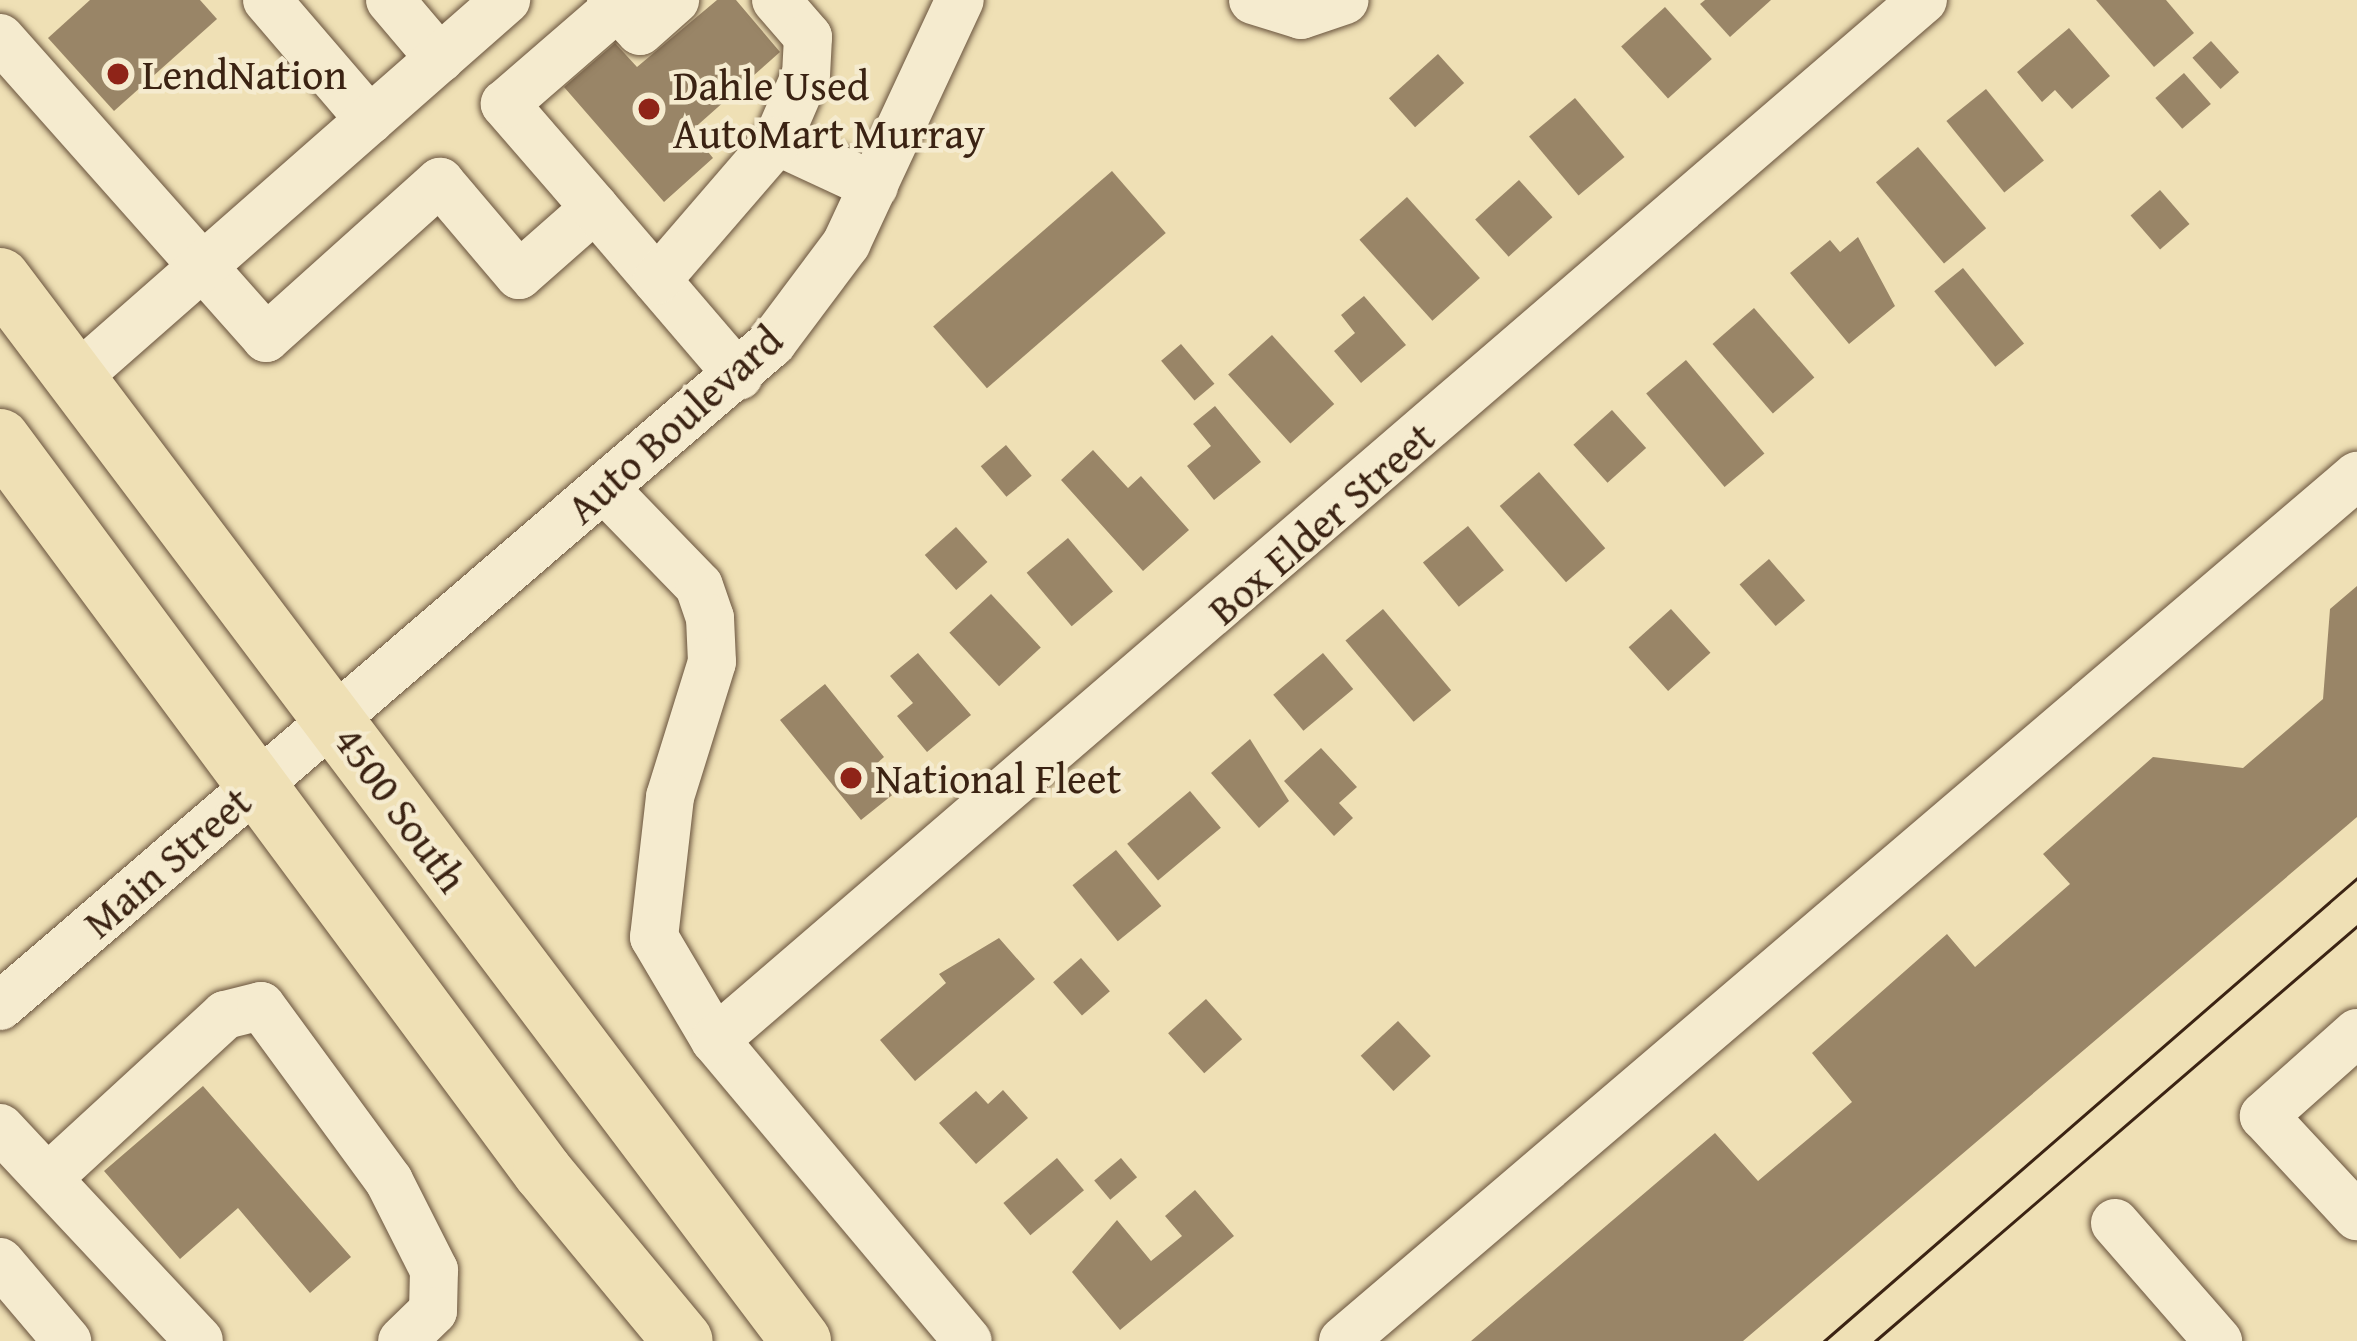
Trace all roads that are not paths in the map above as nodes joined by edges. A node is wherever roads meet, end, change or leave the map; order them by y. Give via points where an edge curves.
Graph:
1 (267, 0) edge
2 (390, 0) edge
3 (675, 0) edge
4 (776, 0) edge
5 (960, 0) edge
6 (1253, 0) edge
7 (1345, 0) edge
8 (1922, 0) edge
9 (614, 3) edge
10 (474, 29) edge
11 (0, 38) edge
12 (525, 86) junction
13 (370, 120) junction
14 (777, 141) junction
15 (874, 186) junction
16 (595, 208) junction
17 (203, 266) junction
18 (0, 278) edge
19 (657, 280) junction
20 (78, 376) junction
21 (739, 376) junction
22 (0, 439) edge
23 (2357, 476) edge
24 (604, 488) junction
25 (335, 718) junction
26 (261, 782) junction
27 (0, 1006) edge
28 (2357, 1033) edge
29 (715, 1040) junction
30 (0, 1128) edge
31 (50, 1176) junction
32 (2357, 1216) edge
33 (2114, 1223) dead end
34 (0, 1262) edge
35 (67, 1341) edge
36 (199, 1341) edge
37 (402, 1341) edge
38 (683, 1341) edge
39 (801, 1341) edge
40 (968, 1341) edge
41 (1343, 1341) edge
42 (2218, 1341) edge

1 - 13 street
2 - 10 street
3 - 9 street via 640,31
4 - 14 street via 808,37 806,74
5 - 15 street, Auto Boulevard
6 - 7 street via 1301,15
8 - 29 street, Box Elder Street
9 - 12 street
10 - 12 street
10 - 13 street
11 - 17 street
12 - 16 street via 506,104
13 - 17 street
14 - 15 street
14 - 19 street
15 - 21 street, Auto Boulevard via 820,284
16 - 17 street via 519,275 440,182 266,338
16 - 19 street
17 - 20 street
18 - 20 main road, 4500 South
19 - 21 street
20 - 25 main road, 4500 South
21 - 24 street, Auto Boulevard
22 - 26 main road
23 - 41 street
24 - 25 street, Auto Boulevard
24 - 29 street via 685,569 710,618 712,662 670,797 655,937
25 - 26 street, Main Street
25 - 39 main road, 4500 South
26 - 27 street, Main Street
26 - 38 main road via 543,1172
28 - 32 street via 2264,1116
29 - 40 street
30 - 31 street
31 - 36 street
31 - 37 street via 225,1015 261,1006 389,1181 434,1270 433,1312
33 - 42 street
34 - 35 street

